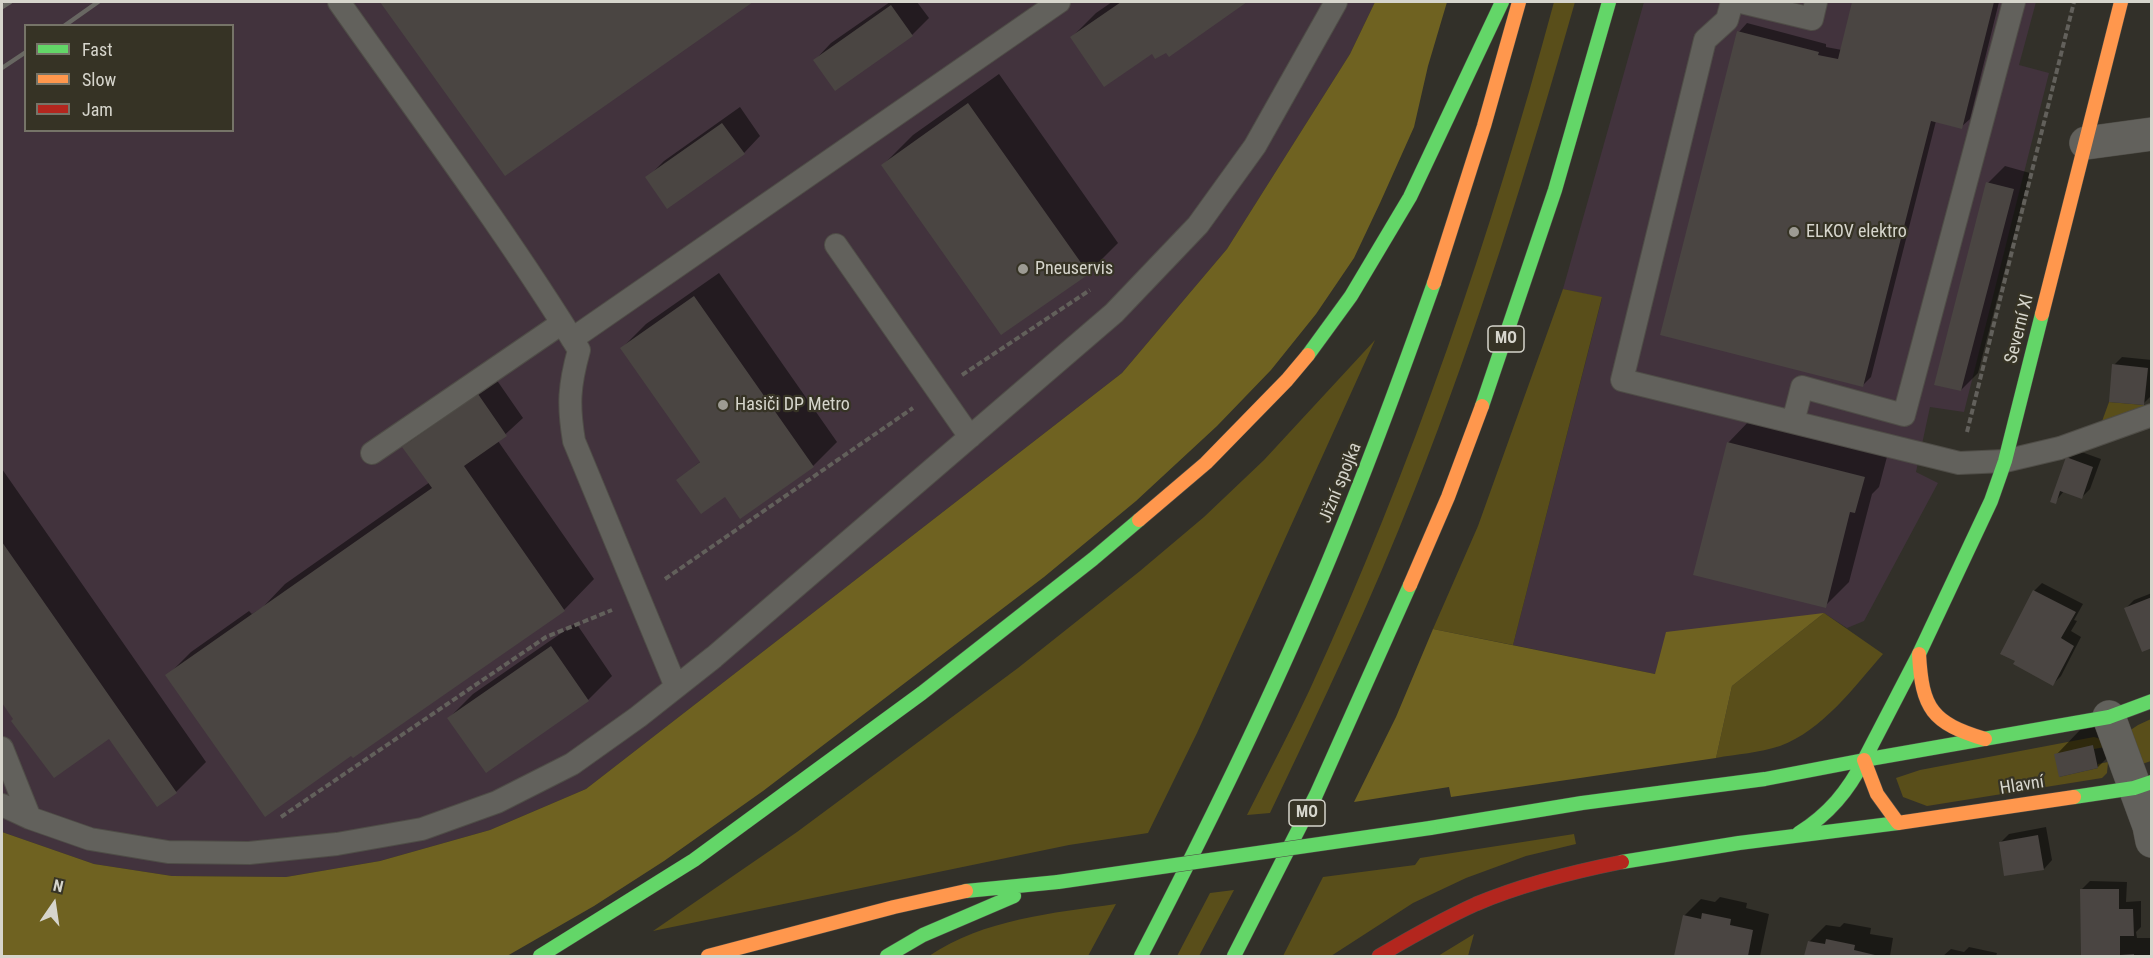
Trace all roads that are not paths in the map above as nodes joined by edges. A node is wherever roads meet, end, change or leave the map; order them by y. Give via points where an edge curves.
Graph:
1 (339, 2) edge
2 (1059, 2) edge
3 (1336, 2) edge
4 (1502, 2) edge
5 (1519, 2) edge
6 (1609, 2) edge
7 (1732, 2) edge
8 (1740, 2) edge
9 (1816, 2) edge
10 (2014, 2) edge
11 (2121, 2) edge
12 (2151, 134) edge
13 (2086, 143) junction
14 (836, 245) dead end
15 (567, 331) junction
16 (2151, 415) edge
17 (1793, 422) junction
18 (970, 437) junction
19 (372, 453) dead end
20 (2004, 461) junction
21 (1919, 654) junction
22 (676, 687) junction
23 (2151, 701) edge
24 (2109, 717) junction
25 (1985, 739) junction
26 (2, 748) edge
27 (1864, 760) junction
28 (2143, 785) edge
29 (2, 805) edge
30 (30, 818) junction
31 (1898, 824) junction
32 (1797, 834) junction
33 (2151, 841) edge
34 (1058, 882) junction
35 (540, 957) edge
36 (708, 957) edge
37 (888, 957) edge
38 (1141, 957) edge
39 (1234, 957) edge
40 (1379, 957) edge

1 - 15 lane
2 - 15 lane
3 - 18 lane via 1254,146 1198,225 1114,313
4 - 35 main road via 1410,197 1351,296 1287,380 1222,447 1162,502 922,693 694,860
5 - 38 main road, Jižní spojka via 1453,226 1356,495 1244,751
6 - 39 main road, MO via 1554,193 1447,498 1332,760
7 - 17 lane via 1727,20 1705,40 1622,380
8 - 9 lane via 1812,19
10 - 17 lane via 1904,415 1802,387
11 - 13 main road, Severní XI
12 - 13 street
13 - 20 main road, Severní XI
14 - 18 lane
15 - 19 lane
15 - 22 lane via 579,350 569,412 574,441
16 - 20 lane via 2060,448
17 - 20 lane via 1959,463
18 - 22 lane
20 - 21 main road, Severní XI via 1991,501
21 - 25 main road, Severní XI via 1922,695 1931,710 1959,732
21 - 27 main road, Severní XI
22 - 30 lane via 572,764 497,802 422,828 338,844 249,853 168,852 90,839
23 - 24 main road
24 - 25 main road
24 - 28 street
25 - 27 main road
26 - 30 lane
27 - 31 main road via 1871,784
27 - 32 main road, Severní XI via 1856,778 1831,810
27 - 34 main road, bridge
28 - 31 main road, Hlavní
28 - 33 street
29 - 30 lane
31 - 32 main road, Hlavní
32 - 40 main road, Hlavní via 1591,868 1521,887 1458,912
34 - 36 main road via 970,890
34 - 37 main road via 975,912 923,935

